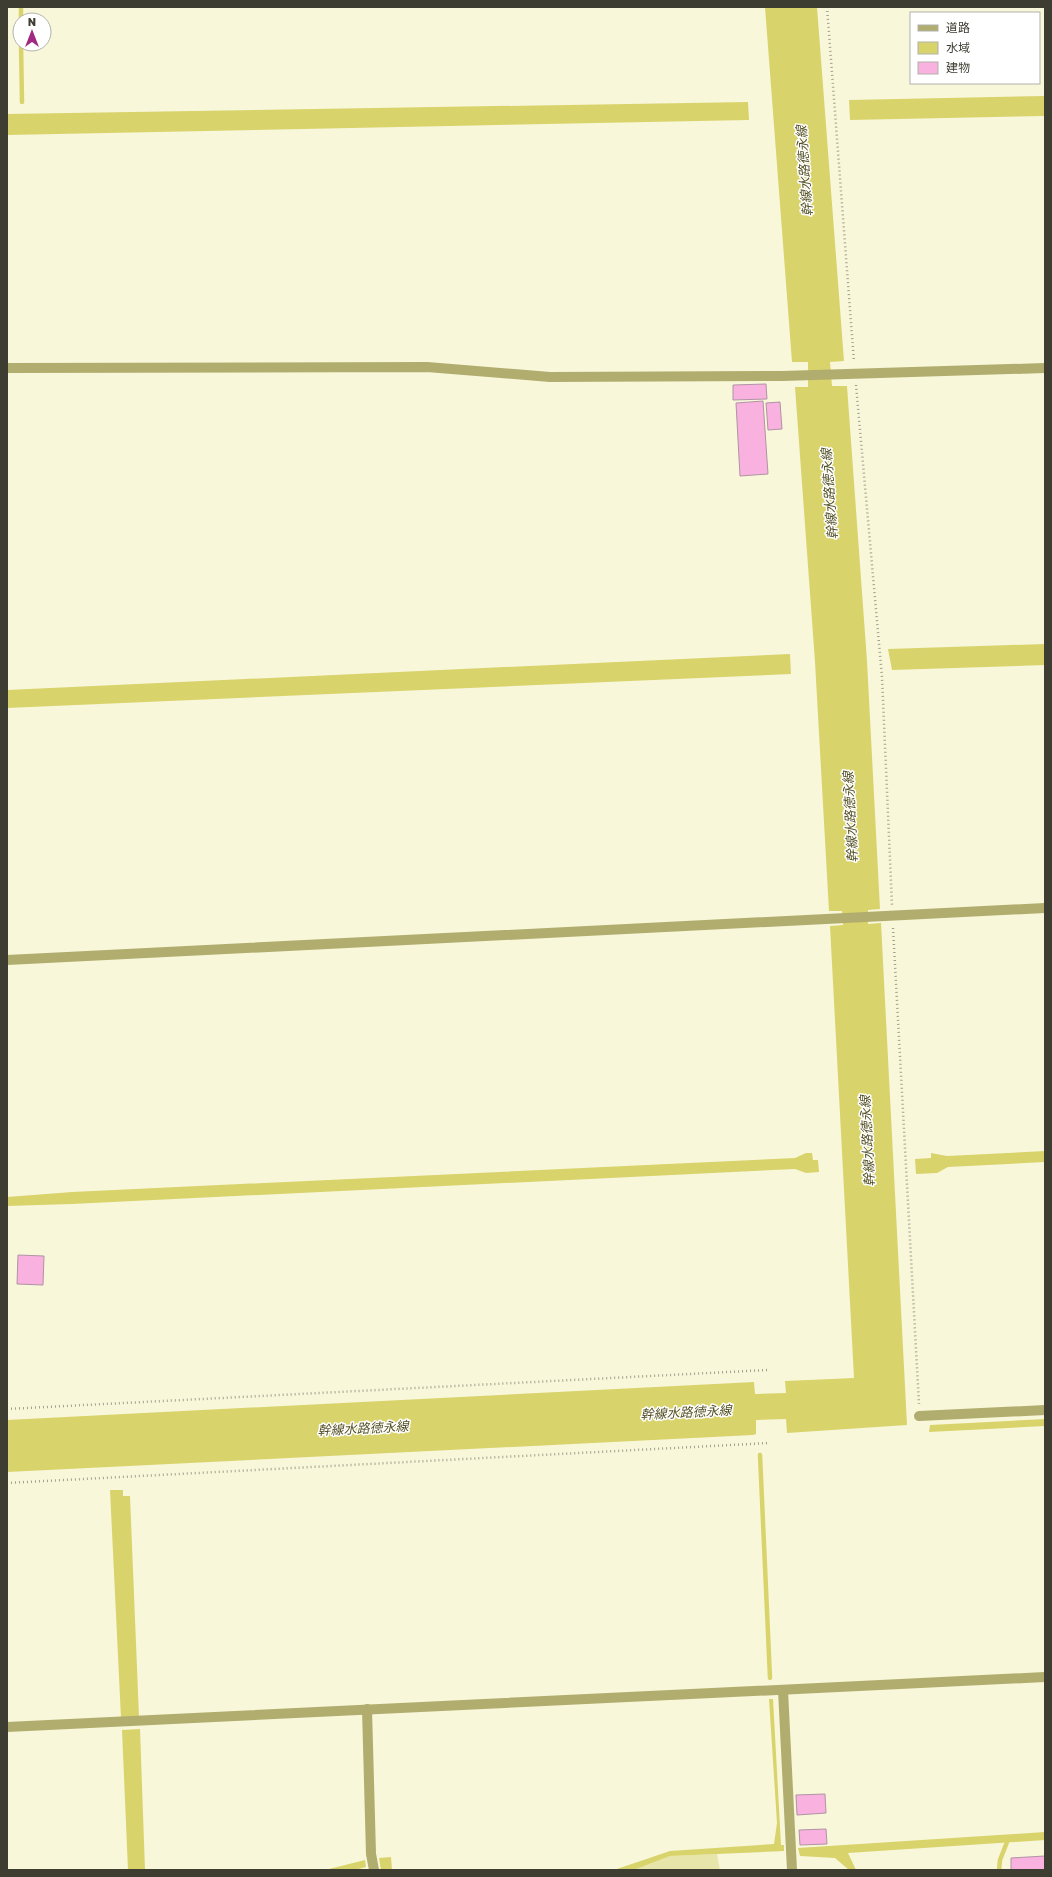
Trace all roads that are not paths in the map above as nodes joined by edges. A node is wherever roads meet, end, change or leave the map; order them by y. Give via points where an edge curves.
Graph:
1 (7, 368) edge
2 (1045, 368) edge
3 (1045, 908) edge
4 (7, 960) edge
5 (1045, 1410) edge
6 (919, 1416) road end
7 (1045, 1677) edge
8 (783, 1690) junction
9 (367, 1709) junction
10 (7, 1727) edge
11 (374, 1870) edge
12 (792, 1870) edge

1 - 2 street via 427,367 550,377 802,376
3 - 4 street
5 - 6 street
7 - 8 street
8 - 9 street
8 - 12 street
9 - 10 street
9 - 11 street via 370,1854

